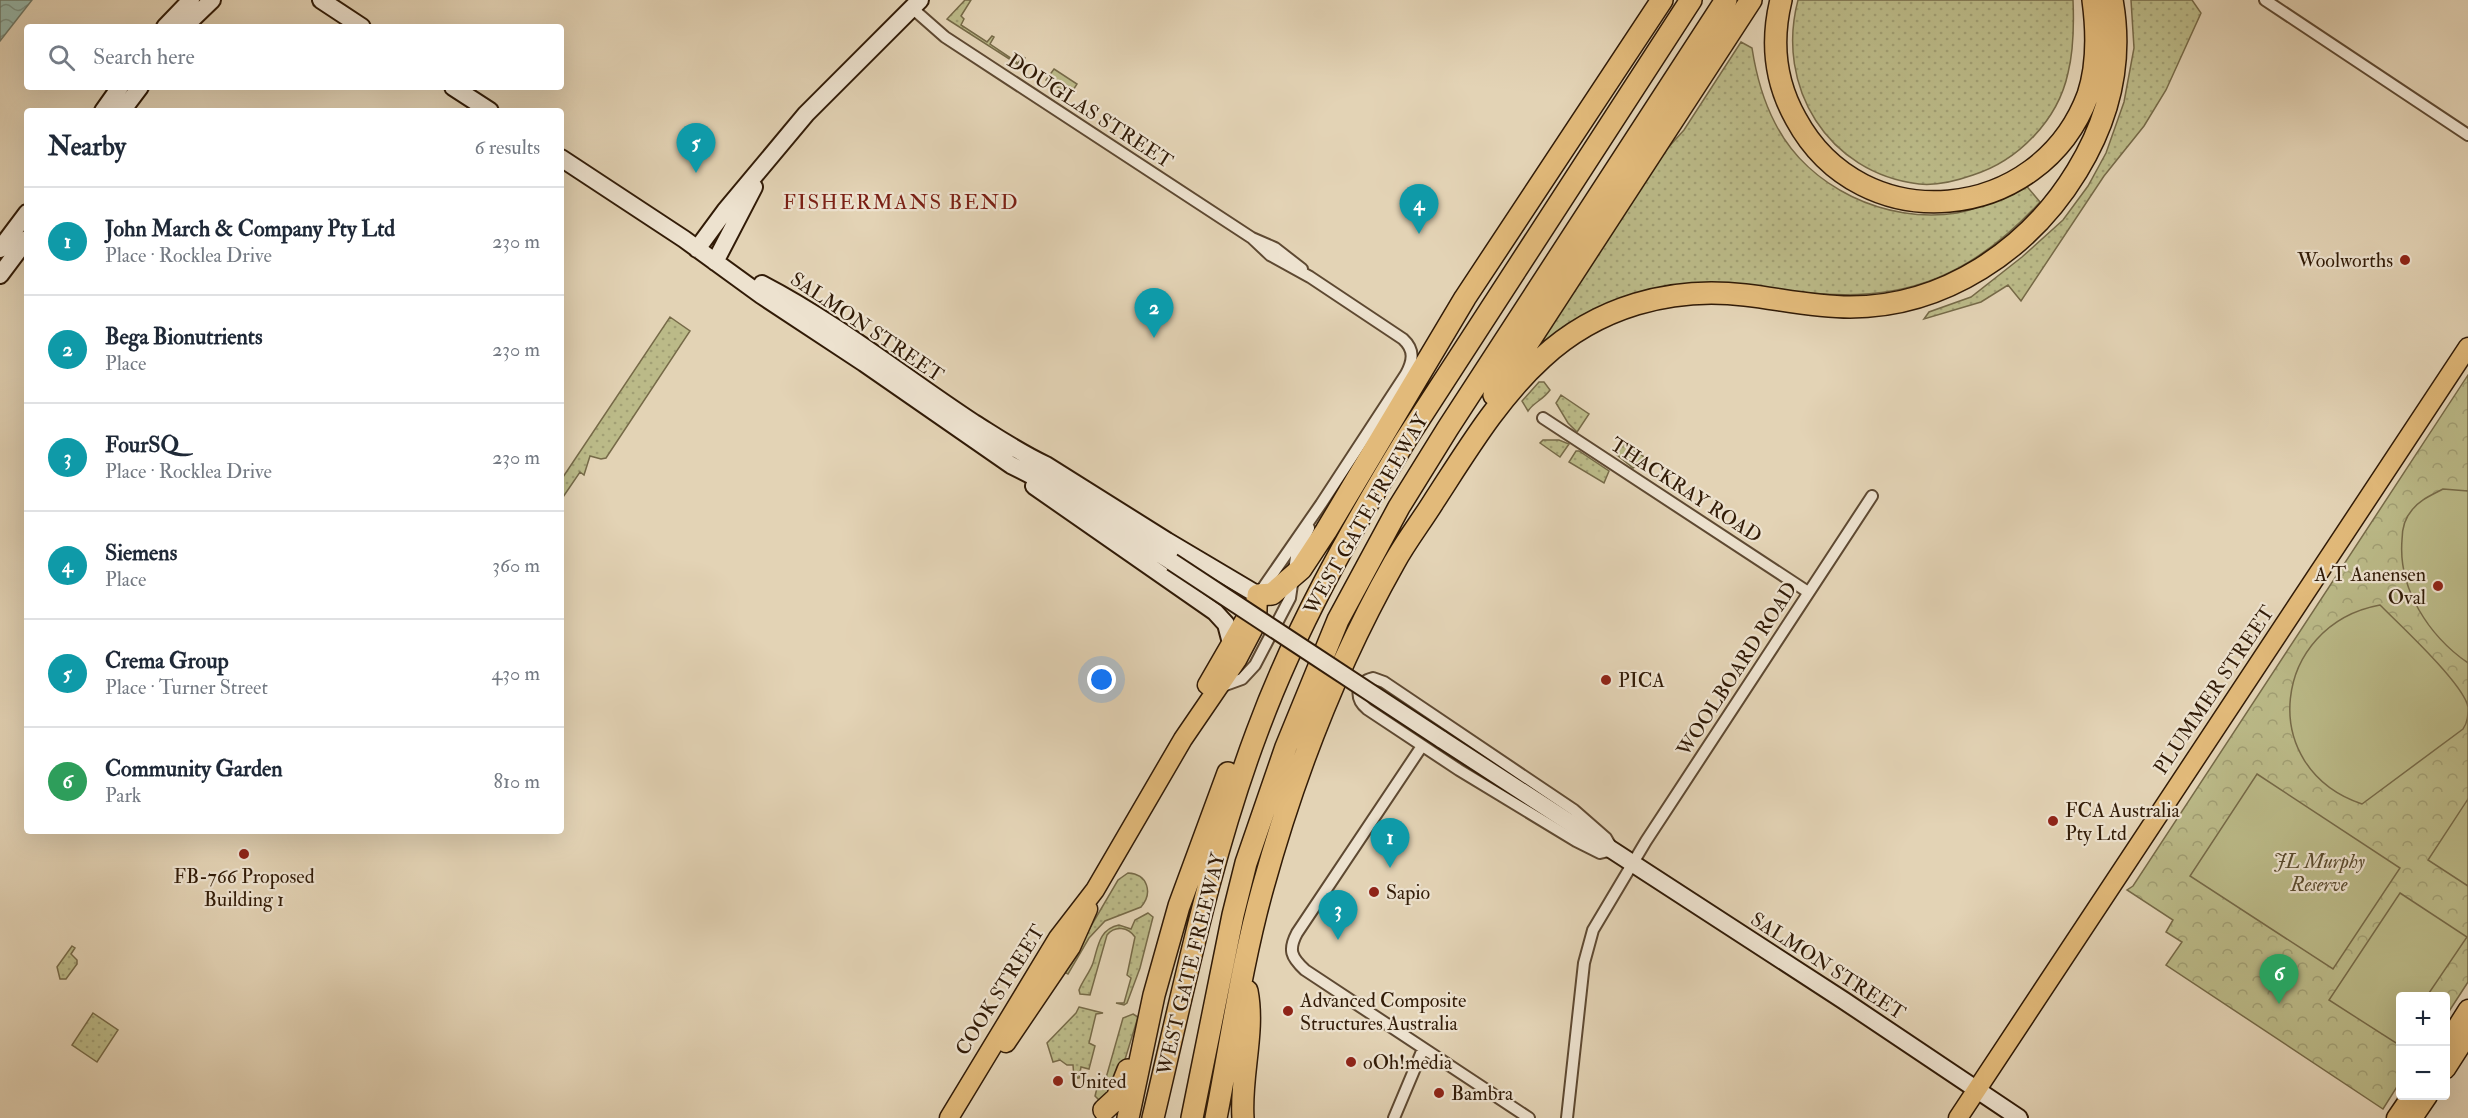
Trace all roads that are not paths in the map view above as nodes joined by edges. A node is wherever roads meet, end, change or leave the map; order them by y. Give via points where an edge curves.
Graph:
1 (191, 0) edge
2 (212, 0) edge
3 (321, 0) edge
4 (1662, 0) edge
5 (1691, 0) edge
6 (1726, 0) edge
7 (1751, 0) edge
8 (1781, 0) edge
9 (2093, 0) edge
10 (2112, 0) edge
11 (2265, 0) edge
12 (916, 4) edge
13 (168, 24) edge
14 (187, 24) edge
15 (357, 24) edge
16 (118, 90) edge
17 (138, 90) edge
18 (458, 90) edge
19 (105, 108) edge
20 (124, 108) edge
21 (485, 108) edge
22 (2466, 133) edge
23 (773, 156) junction
24 (564, 160) edge
25 (1550, 169) junction
26 (24, 217) edge
27 (24, 243) edge
28 (698, 248) junction
29 (0, 249) edge
30 (716, 260) junction
31 (0, 275) edge
32 (2468, 347) edge
33 (1543, 418) dead end
34 (1018, 460) junction
35 (1872, 496) dead end
36 (1321, 504) junction
37 (1395, 561) junction
38 (1223, 573) junction
39 (1327, 574) junction
40 (1294, 576) junction
41 (1808, 592) junction
42 (1258, 595) junction
43 (1206, 606) junction
44 (1231, 643) junction
45 (1281, 672) junction
46 (1217, 690) junction
47 (1183, 739) junction
48 (1422, 746) junction
49 (1613, 850) junction
50 (1633, 863) junction
51 (1064, 943) junction
52 (1244, 970) junction
53 (1154, 995) junction
54 (2468, 1010) edge
55 (2468, 1035) edge
56 (2450, 1037) edge
57 (1423, 1049) junction
58 (2450, 1062) edge
59 (1977, 1091) junction
60 (2408, 1100) edge
61 (2425, 1100) edge
62 (1104, 1110) dead end
63 (949, 1118) edge
64 (963, 1118) edge
65 (1128, 1118) edge
66 (1153, 1118) edge
67 (1192, 1118) edge
68 (1216, 1118) edge
69 (1243, 1118) edge
70 (1394, 1118) edge
71 (1529, 1118) edge
72 (1567, 1118) edge
73 (1958, 1118) edge
74 (2019, 1118) edge
75 (2396, 1118) edge
76 (2413, 1118) edge

1 - 13 street
2 - 14 street
3 - 15 street
4 - 25 highway
5 - 39 highway, WEST GATE FREEWAY via 1405,441
6 - 67 highway, WEST GATE FREEWAY via 1448,428 1399,507 1338,620 1286,747 1246,863
7 - 37 highway via 1492,398
8 - 9 highway via 1775,37 1778,75 1790,110 1809,140 1834,166 1866,187 1899,199 1950,203 1977,198 2018,179 2048,157 2064,138 2088,95 2093,73
10 - 37 highway via 2116,36 2114,82 2102,124 2069,185 2033,227 2004,252 1951,287 1888,304 1814,306 1741,294 1695,293 1641,302 1589,324 1542,358 1508,396 1460,460
11 - 22 street
12 - 23 street via 822,96
12 - 36 street, DOUGLAS STREET via 945,37 1252,238 1284,254 1310,277 1400,336 1410,348 1409,368
16 - 19 street
17 - 20 street
18 - 21 street
23 - 28 street
23 - 30 street
24 - 28 street, SALMON STREET
25 - 39 highway via 1450,335 1353,508
25 - 40 highway via 1448,326 1326,531
26 - 29 street
27 - 31 street
28 - 30 street, SALMON STREET
30 - 34 street, SALMON STREET
32 - 59 main road, PLUMMER STREET
33 - 41 street, THACKRAY ROAD
34 - 38 street, SALMON STREET via 1046,465
34 - 43 street, SALMON STREET via 1024,478
34 - 49 street, SALMON STREET, bridge
35 - 41 street, WOOLBOARD ROAD
36 - 40 street, COOK STREET via 1297,552
36 - 42 street
37 - 52 highway via 1322,716 1277,838
38 - 42 street, SALMON STREET
38 - 43 street via 1223,591
39 - 45 highway, WEST GATE FREEWAY
40 - 42 highway via 1272,594
40 - 46 street, COOK STREET via 1290,598 1250,673
41 - 50 street, WOOLBOARD ROAD
42 - 44 main road, COOK STREET
42 - 46 main road, COOK STREET via 1253,632
43 - 44 street, SALMON STREET via 1226,624
44 - 47 main road, COOK STREET via 1196,705
45 - 53 highway via 1232,762 1179,906
45 - 66 highway, WEST GATE FREEWAY via 1257,731 1218,851
46 - 47 main road, COOK STREET
47 - 51 main road, COOK STREET
48 - 49 street, SALMON STREET via 1576,841 1600,853
48 - 49 street, SALMON STREET via 1362,706 1358,693 1362,682 1381,680 1449,725 1574,810 1606,838
48 - 57 street via 1290,946 1291,954 1305,970
49 - 50 street, SALMON STREET
50 - 59 street, SALMON STREET
50 - 72 street, WOOLBOARD ROAD via 1599,918 1585,952
51 - 63 main road, COOK STREET
51 - 64 main road, COOK STREET
52 - 68 highway
52 - 69 highway via 1250,1021 1243,1070
53 - 62 highway via 1120,1093
53 - 65 highway
54 - 56 main road
55 - 58 main road
57 - 70 street
57 - 71 street
59 - 73 main road, PLUMMER STREET
59 - 74 street, SALMON STREET
60 - 75 main road
61 - 76 main road

